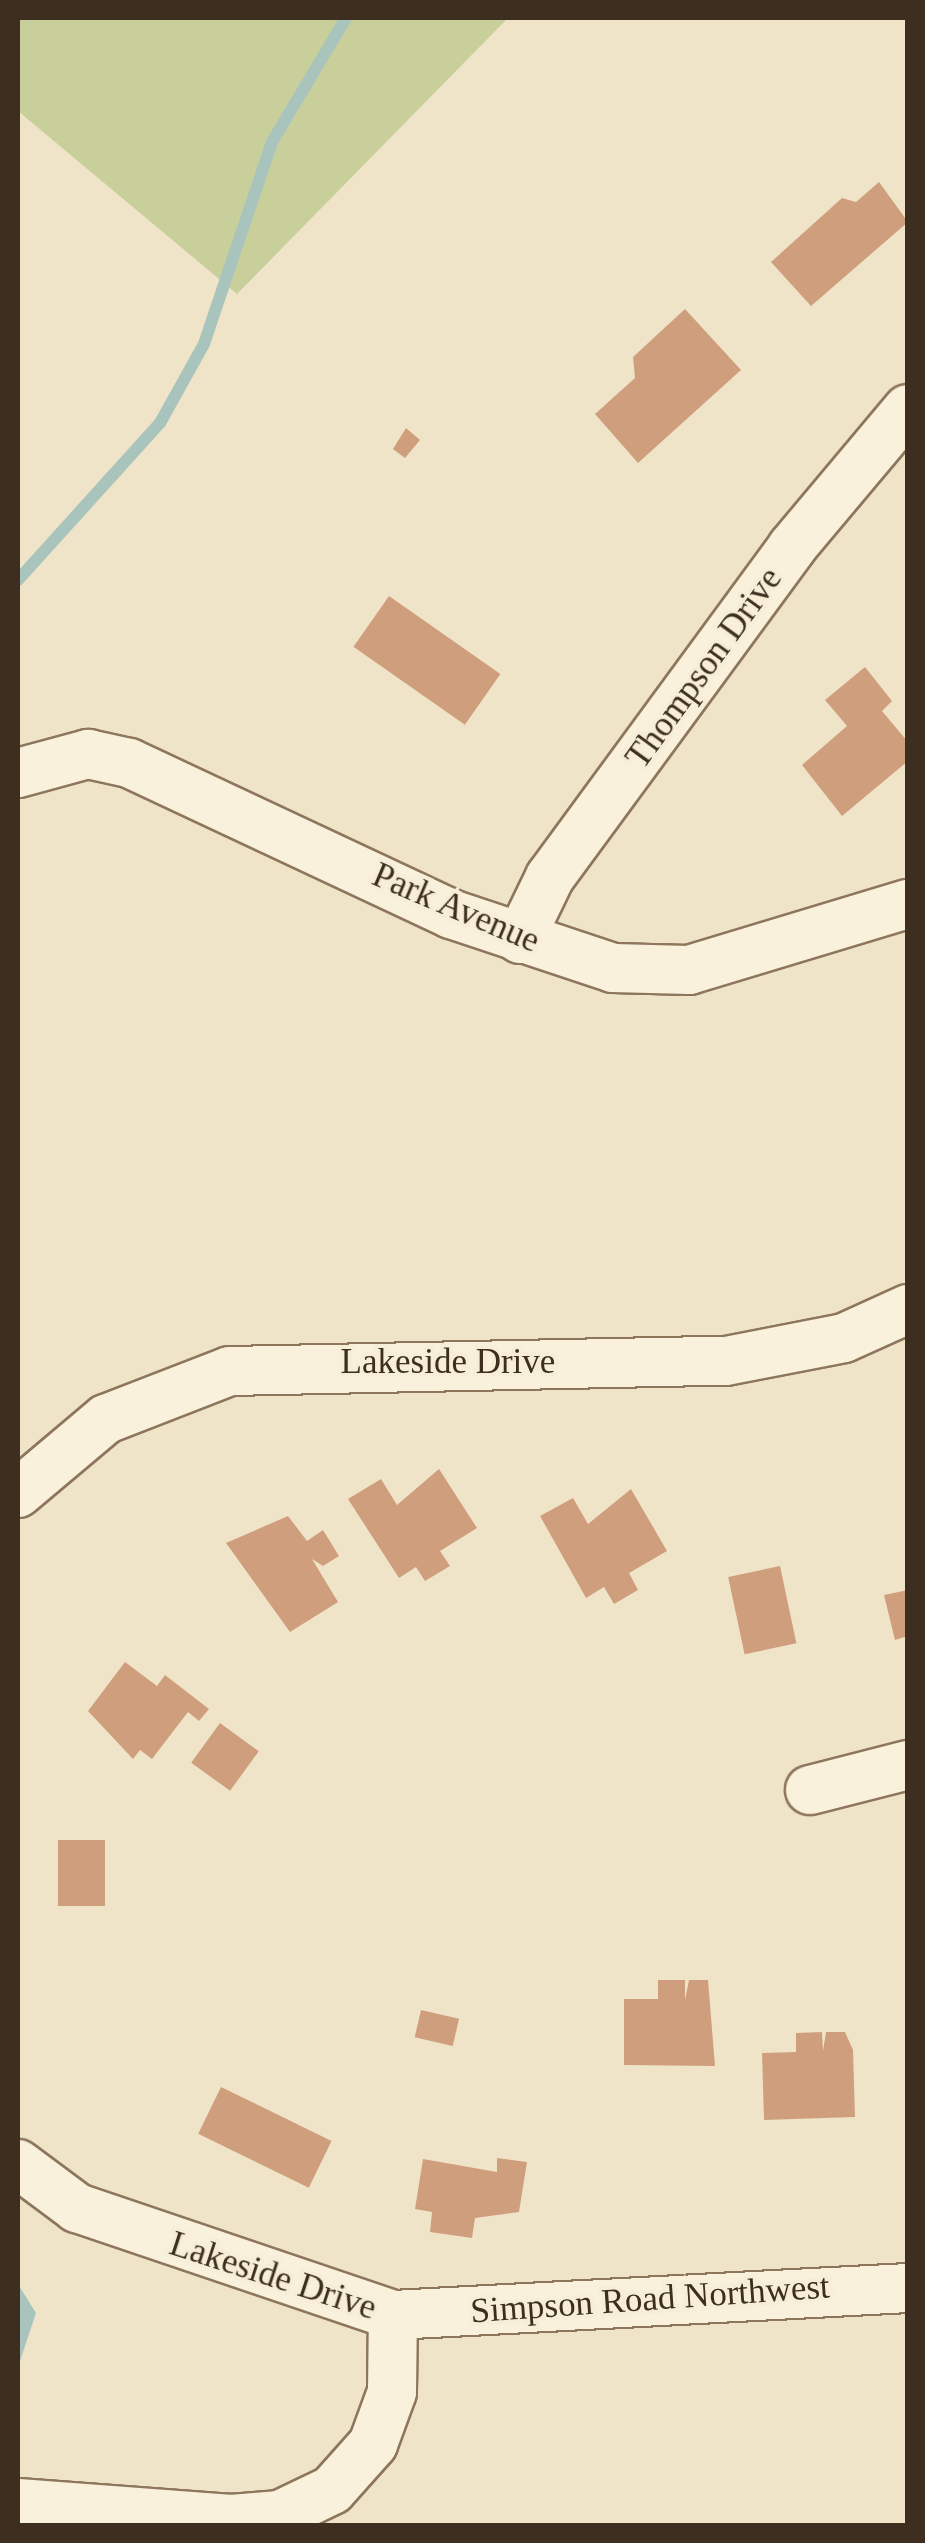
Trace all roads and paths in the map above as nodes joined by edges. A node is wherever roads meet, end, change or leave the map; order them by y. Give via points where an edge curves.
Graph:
1 (908, 410) edge
2 (18, 773) edge
3 (908, 904) edge
4 (520, 940) junction
5 (908, 1309) edge
6 (18, 1493) edge
7 (908, 1765) edge
8 (810, 1790) dead end
9 (18, 2164) edge
10 (908, 2288) edge
11 (393, 2315) junction
12 (18, 2503) edge

1 - 4 street, Thompson Drive via 792,547 561,862
2 - 4 street, Park Avenue via 88,754 129,763
3 - 4 street, Park Avenue via 689,970 613,968
5 - 6 street, Lakeside Drive via 844,1338 726,1360 230,1370 106,1419
7 - 8 street
9 - 11 street, Lakeside Drive via 77,2208
10 - 11 street, Simpson Road Northwest
11 - 12 street, Lakeside Drive via 392,2392 373,2444 332,2490 280,2515 231,2519

